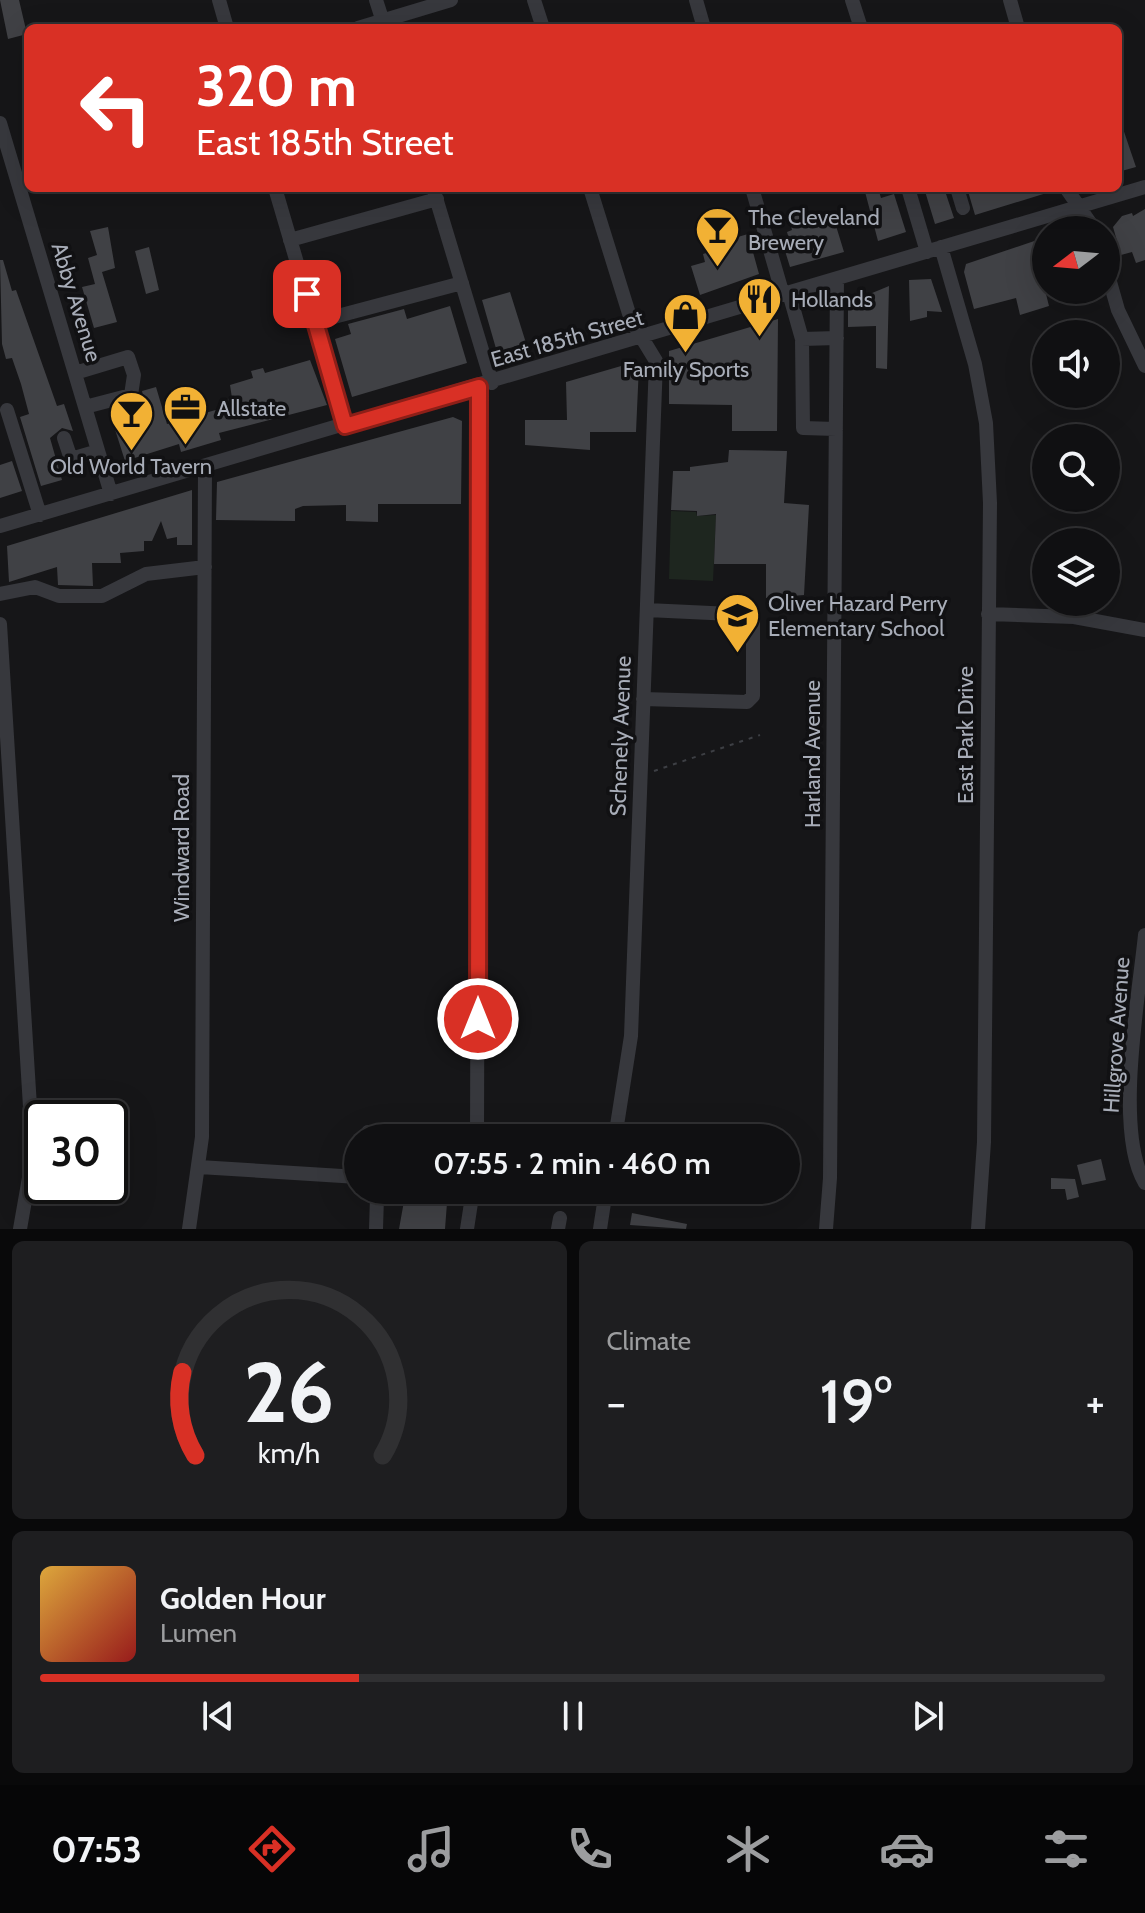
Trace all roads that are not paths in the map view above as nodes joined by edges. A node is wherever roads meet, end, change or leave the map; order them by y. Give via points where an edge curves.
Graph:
1 (219, 0) edge
2 (376, 0) edge
3 (451, 0) edge
4 (534, 0) edge
5 (696, 0) edge
6 (852, 0) edge
7 (1010, 0) edge
8 (226, 24) edge
9 (384, 24) edge
10 (542, 24) edge
11 (703, 24) edge
12 (860, 24) edge
13 (1017, 24) edge
14 (0, 123) edge
15 (1145, 187) edge
16 (276, 192) edge
17 (591, 192) edge
18 (753, 192) edge
19 (910, 192) edge
20 (958, 192) edge
21 (1069, 192) edge
22 (435, 194) edge
23 (1080, 206) junction
24 (963, 208) dead end
25 (1086, 216) edge
26 (290, 240) junction
27 (934, 250) junction
28 (837, 279) junction
29 (462, 283) junction
30 (786, 294) junction
31 (1116, 304) edge
32 (315, 322) junction
33 (837, 338) junction
34 (642, 339) junction
35 (802, 339) junction
36 (1145, 366) edge
37 (75, 373) junction
38 (485, 385) junction
39 (85, 407) junction
40 (7, 410) dead end
41 (345, 426) junction
42 (836, 429) junction
43 (64, 438) dead end
44 (98, 451) junction
45 (205, 467) junction
46 (111, 494) junction
47 (40, 515) junction
48 (0, 526) edge
49 (205, 567) junction
50 (0, 594) edge
51 (647, 610) junction
52 (988, 614) junction
53 (0, 624) edge
54 (1145, 630) edge
55 (643, 699) junction
56 (1145, 935) edge
57 (477, 1124) edge
58 (617, 1124) edge
59 (199, 1167) junction
60 (344, 1176) edge
61 (1145, 1183) edge
62 (377, 1204) edge
63 (471, 1204) edge
64 (604, 1204) edge
65 (20, 1229) edge
66 (189, 1229) edge
67 (376, 1229) edge
68 (467, 1229) edge
69 (600, 1229) edge
70 (826, 1229) edge
71 (978, 1229) edge

1 - 8 street
2 - 9 street
3 - 9 street
4 - 10 street
5 - 11 street
6 - 12 street
7 - 13 street
14 - 37 street, Abby Avenue
15 - 23 street, East 185th Street
16 - 26 street
17 - 34 street, Schenely Avenue via 631,320
18 - 30 street
19 - 27 street, East Park Drive
20 - 24 street
21 - 23 street
22 - 26 street
22 - 29 street
23 - 25 street
23 - 27 street, East 185th Street
26 - 32 street
27 - 28 street, East 185th Street
27 - 52 street, East Park Drive via 975,364 986,423
28 - 30 street, East 185th Street
28 - 33 street, Harland Avenue
29 - 32 street
29 - 38 street
30 - 34 street, East 185th Street
30 - 35 street
31 - 36 street
32 - 41 street
33 - 35 street
33 - 42 street, Harland Avenue
34 - 38 street, East 185th Street
34 - 51 street, Schenely Avenue via 656,361
35 - 42 street via 803,428
37 - 39 street, Abby Avenue
37 - 39 street via 128,357 134,375 131,395
38 - 41 street, East 185th Street
38 - 57 street
39 - 44 street, Abby Avenue
40 - 47 street
41 - 45 street, East 185th Street
42 - 70 street, Harland Avenue
43 - 44 street via 73,466
44 - 46 street, Abby Avenue
45 - 46 street, East 185th Street
45 - 49 street, Windward Road
46 - 47 street, East 185th Street
47 - 48 street, East 185th Street
49 - 50 street via 146,574 102,596 59,596 35,587
49 - 59 street, Windward Road
51 - 55 street, Schenely Avenue
51 - 55 street via 753,615 753,696 747,702
52 - 54 street via 1074,617
52 - 71 street, East Park Drive via 984,1142
53 - 65 street via 33,1155
55 - 58 street, Schenely Avenue via 631,1036
56 - 61 street, Hillgrove Avenue via 1130,1079 1133,1142
59 - 60 street
59 - 66 street, Windward Road
62 - 67 street
63 - 68 street
64 - 69 street

